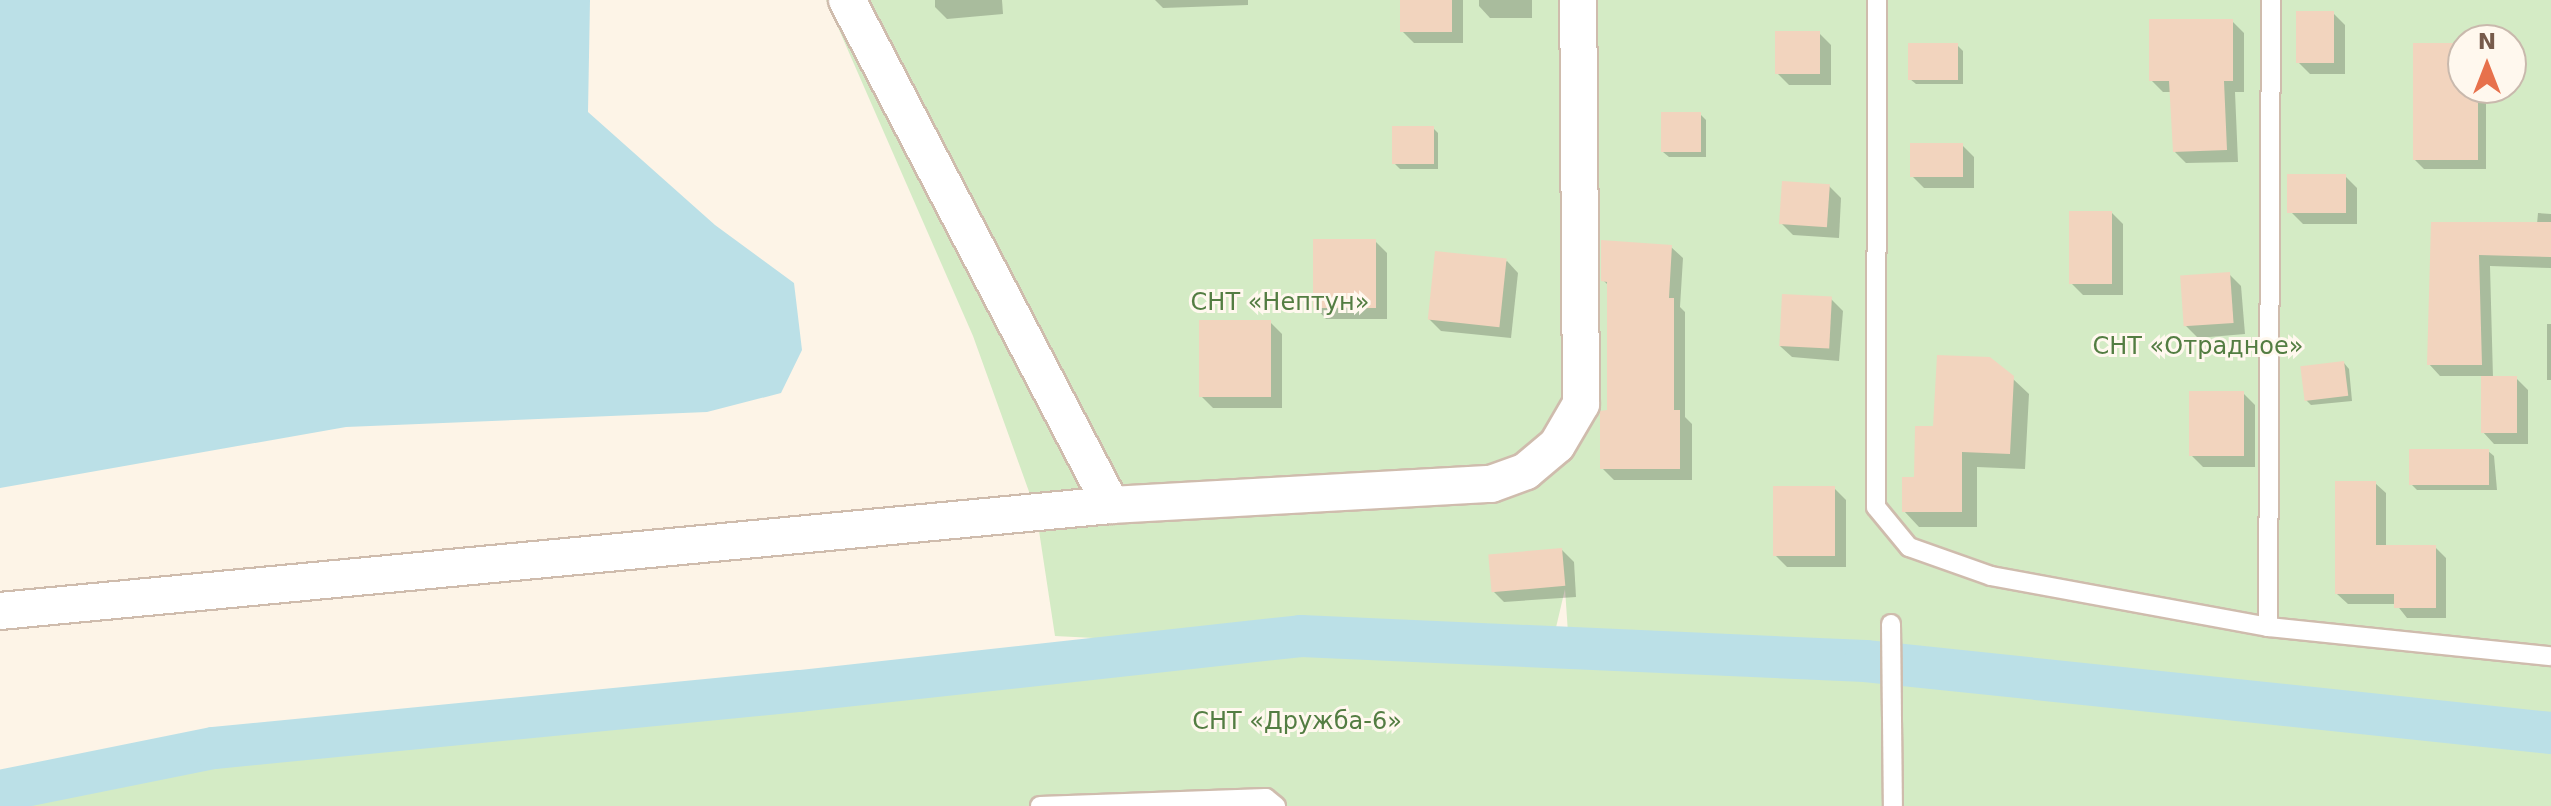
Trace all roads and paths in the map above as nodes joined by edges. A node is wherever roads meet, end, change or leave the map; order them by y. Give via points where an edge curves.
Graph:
1 (847, 0) edge
2 (1578, 0) edge
3 (1877, 0) edge
4 (2271, 0) edge
5 (1111, 505) junction
6 (0, 611) edge
7 (1891, 624) dead end
8 (2268, 627) junction
9 (2551, 656) edge
10 (1040, 806) edge
11 (1276, 806) edge
12 (1893, 806) edge

1 - 5 street
2 - 5 street via 1581,404 1557,445 1526,471 1491,484
3 - 8 lane via 1876,507 1909,547 1991,576
4 - 8 lane
5 - 6 street
7 - 12 lane
8 - 9 lane
10 - 11 lane via 1266,798

